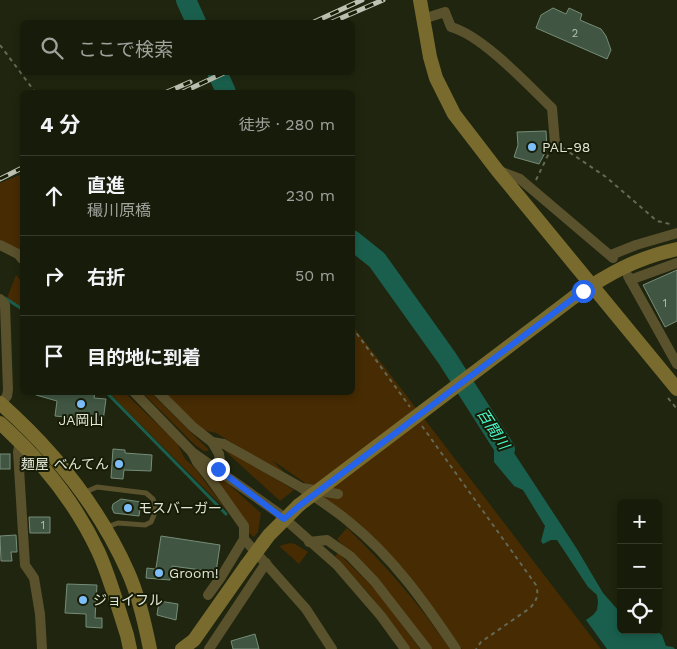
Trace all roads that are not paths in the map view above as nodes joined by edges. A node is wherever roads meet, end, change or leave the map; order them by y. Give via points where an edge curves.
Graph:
1 (420, 0) edge
2 (423, 19) junction
3 (555, 143) road end
4 (497, 170) junction
5 (677, 233) edge
6 (0, 246) edge
7 (677, 249) edge
8 (20, 256) edge
9 (677, 263) edge
10 (592, 285) junction
11 (0, 299) edge
12 (677, 364) edge
13 (677, 389) edge
14 (137, 395) edge
15 (161, 395) edge
16 (1, 403) edge
17 (0, 423) edge
18 (20, 442) junction
19 (212, 442) junction
20 (192, 452) junction
21 (218, 469) junction
22 (302, 488) junction
23 (83, 493) junction
24 (338, 494) dead end
25 (284, 519) junction
26 (104, 528) junction
27 (244, 539) junction
28 (309, 542) junction
29 (266, 563) junction
30 (208, 595) dead end
31 (42, 649) edge
32 (130, 649) edge
33 (150, 649) edge
34 (182, 649) edge
35 (209, 649) edge
36 (332, 649) edge
37 (405, 649) edge
38 (427, 649) edge
39 (456, 649) edge

1 - 2 street
2 - 3 street via 445,12 451,27 485,46 552,108
2 - 4 street via 430,57 443,95 465,130
4 - 5 street via 520,179 612,256
4 - 10 street
6 - 8 street
7 - 10 street via 626,266
9 - 12 street via 629,278
10 - 13 street
10 - 25 street, bridge
11 - 16 street via 5,305 8,390 8,396
14 - 20 street
15 - 19 street
16 - 23 street
17 - 18 street
18 - 31 street via 25,565 34,578
18 - 32 street via 76,510 98,552
19 - 21 street via 219,454
19 - 22 street via 224,444
20 - 21 street
20 - 27 street via 244,526
21 - 25 street
22 - 24 street
22 - 39 street via 349,522 384,555 417,592
23 - 26 street
23 - 26 lane via 97,487 146,493 153,499 155,506 151,522 145,525 118,523
25 - 28 street
25 - 34 street, bridge via 263,543 194,640
26 - 33 street via 128,572
27 - 29 street
27 - 30 street
28 - 37 street via 337,565
28 - 38 street via 328,540 350,556 375,582
29 - 35 street
29 - 36 street via 306,609

